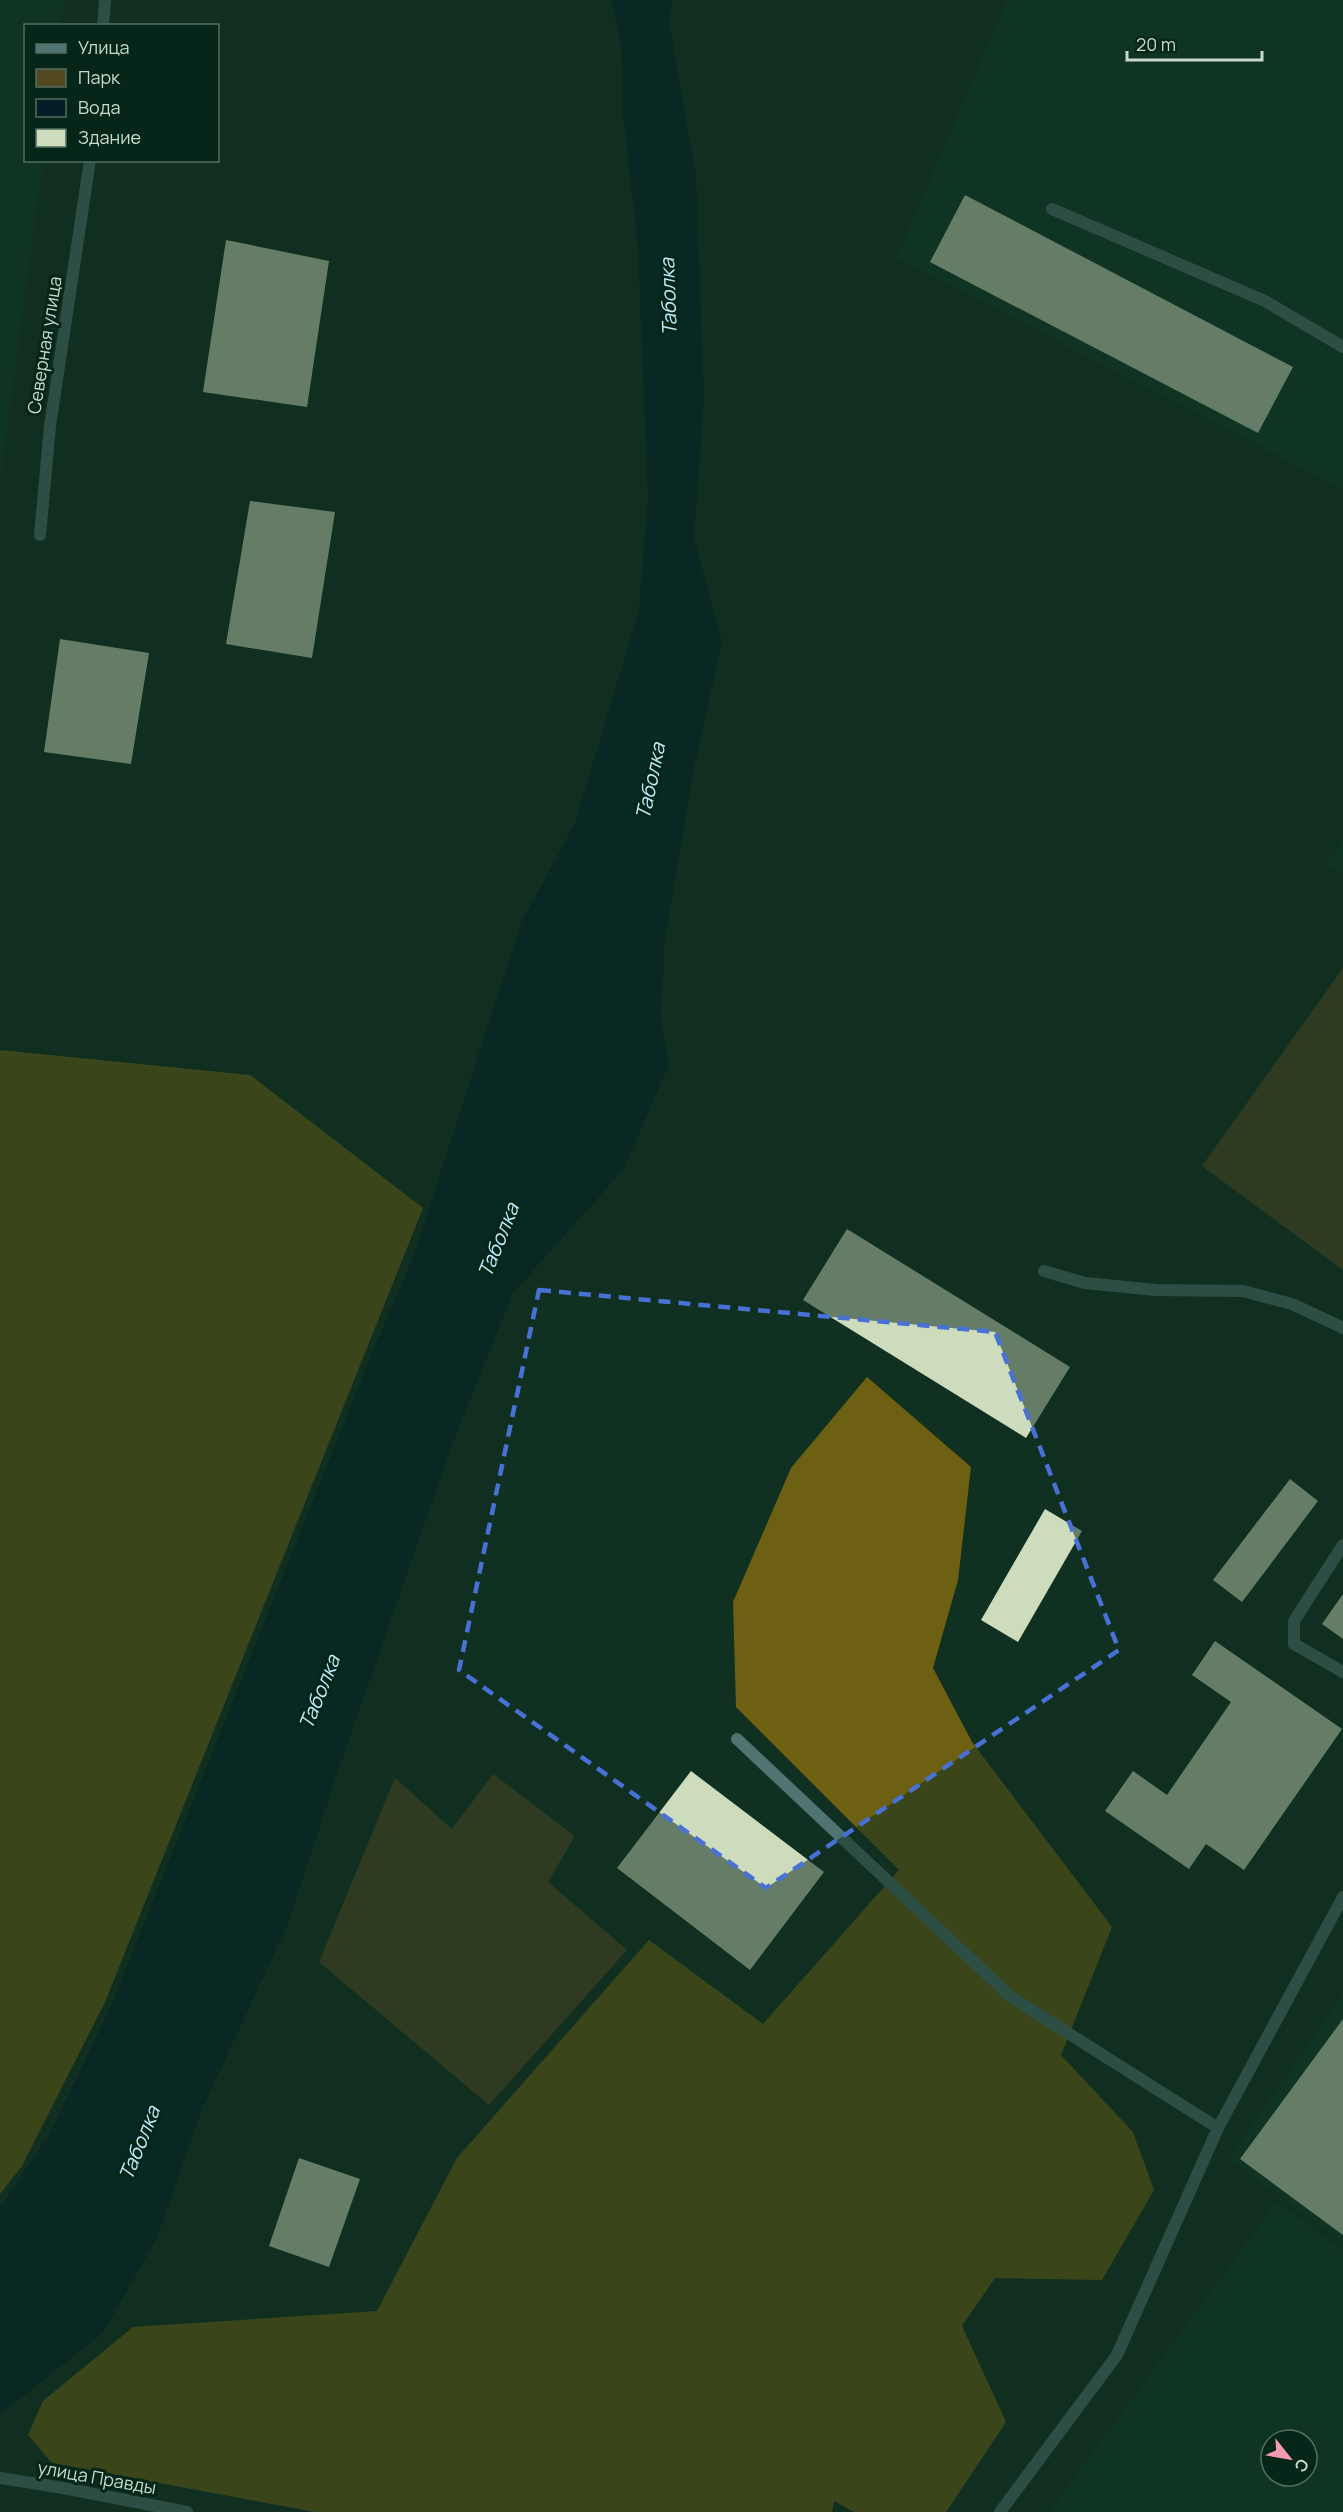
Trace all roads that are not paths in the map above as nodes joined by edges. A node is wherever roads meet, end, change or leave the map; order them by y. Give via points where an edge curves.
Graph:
1 (105, 0) edge
2 (103, 24) edge
3 (90, 162) edge
4 (1052, 208) dead end
5 (1343, 347) edge
6 (40, 535) dead end
7 (1044, 1271) dead end
8 (1343, 1328) edge
9 (1343, 1545) edge
10 (1343, 1672) edge
11 (737, 1739) dead end
12 (1343, 1897) edge
13 (1339, 1913) edge
14 (1218, 2128) junction
15 (0, 2478) edge
16 (187, 2512) edge
17 (1000, 2512) edge

1 - 2 street
3 - 6 street, Северная улица via 50,426
4 - 5 street via 1265,301
7 - 8 street via 1085,1283 1155,1290 1243,1291 1292,1304
9 - 10 street via 1294,1621 1294,1644
11 - 14 street via 1011,1997
12 - 13 street
13 - 14 street
14 - 17 street via 1118,2355
15 - 16 street, улица Правды

